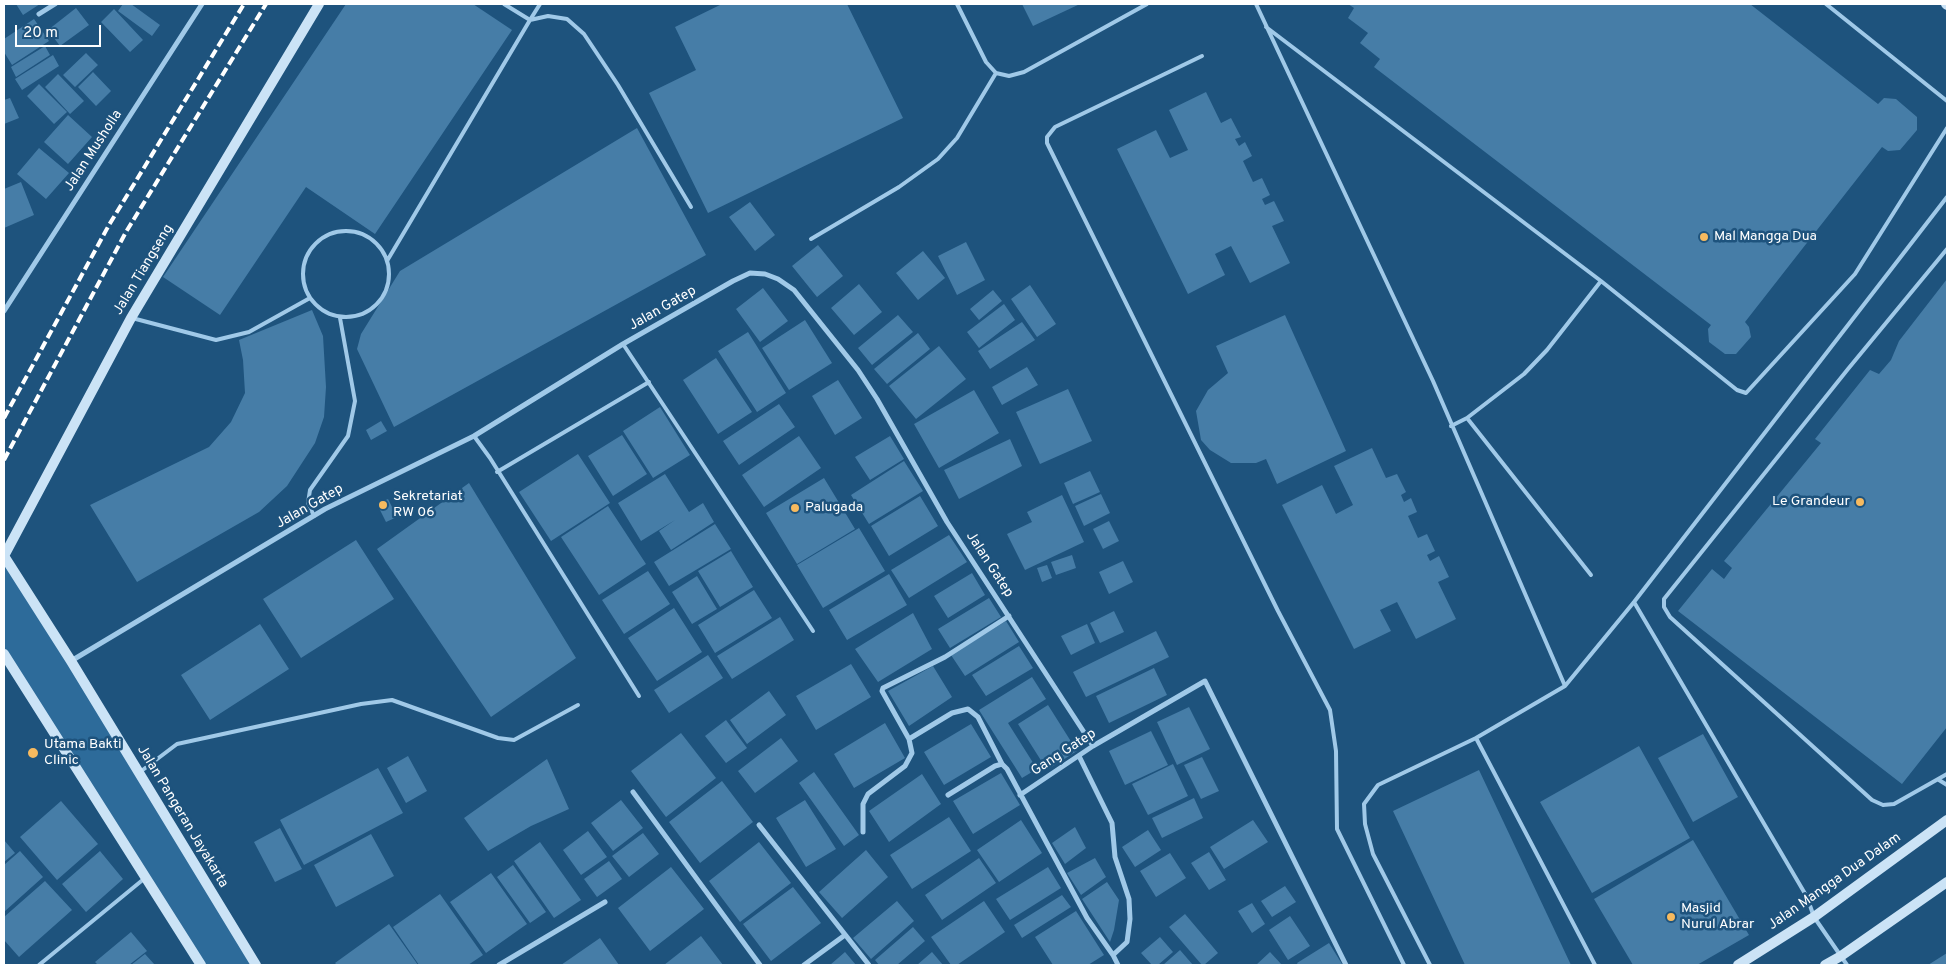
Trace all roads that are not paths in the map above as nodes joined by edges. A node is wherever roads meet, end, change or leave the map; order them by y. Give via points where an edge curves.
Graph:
1 (55, 4) edge
2 (202, 4) edge
3 (320, 4) edge
4 (504, 4) edge
5 (540, 4) edge
6 (957, 4) edge
7 (1147, 4) edge
8 (1256, 4) edge
9 (1826, 4) edge
10 (39, 14) dead end
11 (530, 20) junction
12 (1266, 27) junction
13 (1202, 56) dead end
14 (996, 74) junction
15 (1947, 102) edge
16 (1947, 128) edge
17 (1947, 196) edge
18 (690, 207) dead end
19 (811, 240) dead end
20 (1947, 249) edge
21 (387, 261) junction
22 (1601, 281) junction
23 (310, 298) junction
24 (4, 311) edge
25 (131, 318) junction
26 (340, 318) junction
27 (624, 344) junction
28 (649, 382) junction
29 (1468, 418) junction
30 (1451, 426) junction
31 (474, 436) junction
32 (497, 472) junction
33 (314, 516) junction
34 (4, 556) edge
35 (1591, 575) dead end
36 (1634, 602) junction
37 (1008, 616) junction
38 (813, 631) dead end
39 (4, 654) edge
40 (71, 661) junction
41 (1566, 686) junction
42 (639, 696) dead end
43 (578, 706) dead end
44 (1476, 738) junction
45 (909, 739) junction
46 (1093, 746) junction
47 (1079, 756) junction
48 (1002, 764) junction
49 (140, 773) junction
50 (1947, 774) edge
51 (1939, 780) junction
52 (1947, 785) edge
53 (634, 792) dead end
54 (1020, 794) junction
55 (948, 795) dead end
56 (1947, 820) edge
57 (759, 825) dead end
58 (863, 832) dead end
59 (145, 878) junction
60 (1947, 882) edge
61 (605, 902) dead end
62 (1814, 917) junction
63 (845, 935) junction
64 (1114, 955) junction
65 (1841, 956) junction
66 (39, 965) edge
67 (201, 965) edge
68 (256, 965) edge
69 (499, 965) edge
70 (760, 965) edge
71 (804, 965) edge
72 (868, 965) edge
73 (1118, 965) edge
74 (1346, 965) edge
75 (1404, 965) edge
76 (1430, 965) edge
77 (1596, 965) edge
78 (1738, 965) edge
79 (1825, 965) edge
80 (1847, 965) edge

1 - 10 street
2 - 24 street, Jalan Musholla
3 - 25 street, Jalan Tiangseng
4 - 11 lane
5 - 11 lane
6 - 14 lane via 986,62
7 - 14 lane via 1024,72 1009,76
8 - 12 lane
9 - 15 lane
11 - 18 lane via 548,16 567,19 584,34
11 - 21 lane
12 - 22 lane
12 - 30 lane via 1433,381
13 - 75 lane via 1055,127 1047,136 1047,143 1330,710 1336,751 1337,828
14 - 19 lane via 957,138 938,159 899,187
16 - 22 lane via 1855,274 1746,393 1737,390
17 - 36 lane
20 - 51 lane via 1664,599 1664,607 1670,617 1872,800 1883,805 1894,804
21 - 23 lane via 380,246 351,231 335,232 320,239 309,251 303,266
21 - 26 lane via 390,275 387,290 379,303 367,312
22 - 29 lane via 1524,374
23 - 25 lane via 249,332 216,340
23 - 26 lane via 321,310
25 - 34 street, Jalan Tiangseng
26 - 33 lane via 355,401 348,436 310,490 308,503
27 - 28 lane
27 - 31 street, Jalan Gatep
27 - 37 street, Jalan Gatep via 750,273 778,279 794,290 858,370 947,522
28 - 32 lane
28 - 38 lane
29 - 30 lane
29 - 35 lane
30 - 41 lane
31 - 32 lane
31 - 33 street, Jalan Gatep
32 - 42 lane
33 - 40 street, Jalan Gatep
34 - 40 street, Jalan Pangeran Jayakarta
36 - 41 lane
36 - 62 lane via 1806,897
37 - 45 street via 945,657 883,688
37 - 46 street, Jalan Gatep
39 - 59 street
40 - 49 street, Jalan Pangeran Jayakarta
41 - 44 lane
43 - 49 lane via 514,740 498,738 392,700 361,704 177,744
44 - 76 lane via 1378,785 1364,804 1365,824 1373,854
44 - 77 lane
45 - 48 street, Gang Gatep via 952,713 968,709 978,717
45 - 58 street via 912,753 905,766 868,794 863,804
46 - 47 street, Gang Gatep
46 - 74 street, Gang Gatep via 1205,681
47 - 54 street, Gang Gatep
47 - 64 street via 1112,822 1116,857 1129,899 1127,942
48 - 54 street, Gang Gatep
48 - 55 street
49 - 68 street, Jalan Pangeran Jayakarta
50 - 51 lane
51 - 52 lane
53 - 70 street
54 - 64 street via 1087,918
56 - 62 street, Jalan Mangga Dua Dalam
57 - 63 street
59 - 66 lane
59 - 67 street
60 - 65 street
61 - 69 street
62 - 65 lane
62 - 78 street, Jalan Mangga Dua Dalam
63 - 71 street
63 - 72 street
64 - 73 street
65 - 79 street
65 - 80 lane

